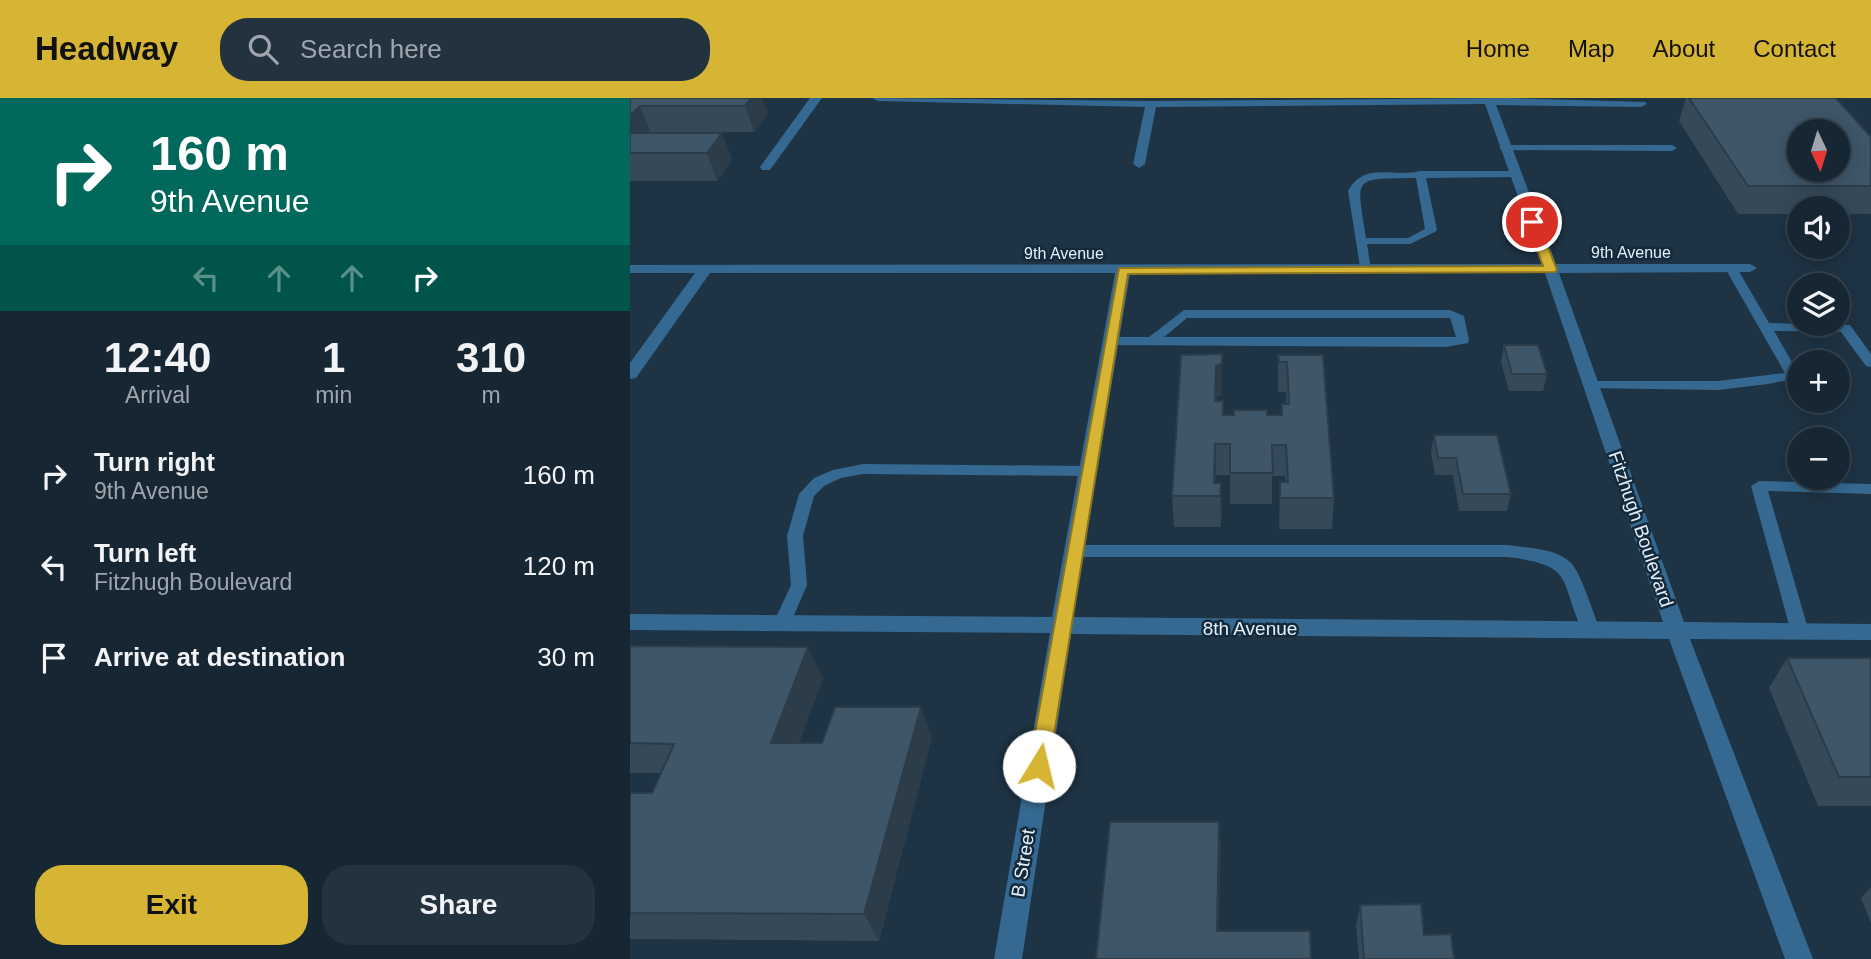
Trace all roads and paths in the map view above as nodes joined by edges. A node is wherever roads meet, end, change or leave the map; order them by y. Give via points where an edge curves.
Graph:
1 (816, 98) edge
2 (878, 98) edge
3 (1487, 99) edge
4 (1151, 104) junction
5 (1641, 104) dead end
6 (1504, 147) junction
7 (1672, 148) dead end
8 (1139, 164) dead end
9 (766, 167) dead end
10 (1420, 174) junction
11 (1514, 174) junction
12 (1361, 241) junction
13 (706, 268) junction
14 (1731, 268) junction
15 (1750, 268) dead end
16 (630, 269) edge
17 (1365, 270) junction
18 (1551, 270) junction
19 (1123, 271) junction
20 (1765, 327) junction
21 (1111, 341) junction
22 (1152, 341) junction
23 (1871, 363) edge
24 (633, 366) edge
25 (1591, 385) junction
26 (1088, 471) junction
27 (1871, 489) edge
28 (1074, 551) junction
29 (630, 622) edge
30 (782, 624) junction
31 (1060, 628) junction
32 (1591, 630) junction
33 (1676, 630) junction
34 (1800, 632) junction
35 (1871, 632) edge
36 (1008, 959) edge
37 (1799, 959) edge

1 - 9 street
2 - 4 street
3 - 4 street
3 - 5 street
3 - 6 street, Fitzhugh Boulevard
4 - 8 street
6 - 7 lane
6 - 11 street, Fitzhugh Boulevard
10 - 11 lane
10 - 12 lane via 1367,176 1358,182 1353,191
10 - 12 lane via 1431,230 1410,241
11 - 18 street, Fitzhugh Boulevard
12 - 17 lane
13 - 16 street, 9th Avenue
13 - 19 street, 9th Avenue
13 - 24 street
14 - 15 street, 9th Avenue
14 - 18 street, 9th Avenue
14 - 20 lane
17 - 18 street, 9th Avenue
17 - 19 street, 9th Avenue
18 - 25 street, Fitzhugh Boulevard
19 - 21 street, B Street
20 - 23 lane via 1845,328
20 - 25 lane via 1793,375 1732,385
21 - 22 lane
21 - 26 street, B Street
22 - 22 lane via 1446,343 1464,340 1458,316 1450,314 1184,313
25 - 33 street, Fitzhugh Boulevard
26 - 28 street, B Street
26 - 30 lane via 863,469 819,482 807,494 795,536 799,585
27 - 34 lane via 1759,486
28 - 31 street, B Street
28 - 32 lane via 1537,554 1566,568
29 - 30 street, 8th Avenue
30 - 31 street, 8th Avenue
31 - 32 street, 8th Avenue
31 - 36 street, B Street
32 - 33 street, 8th Avenue
33 - 34 street, 8th Avenue
33 - 37 street, Fitzhugh Boulevard
34 - 35 street, 8th Avenue

